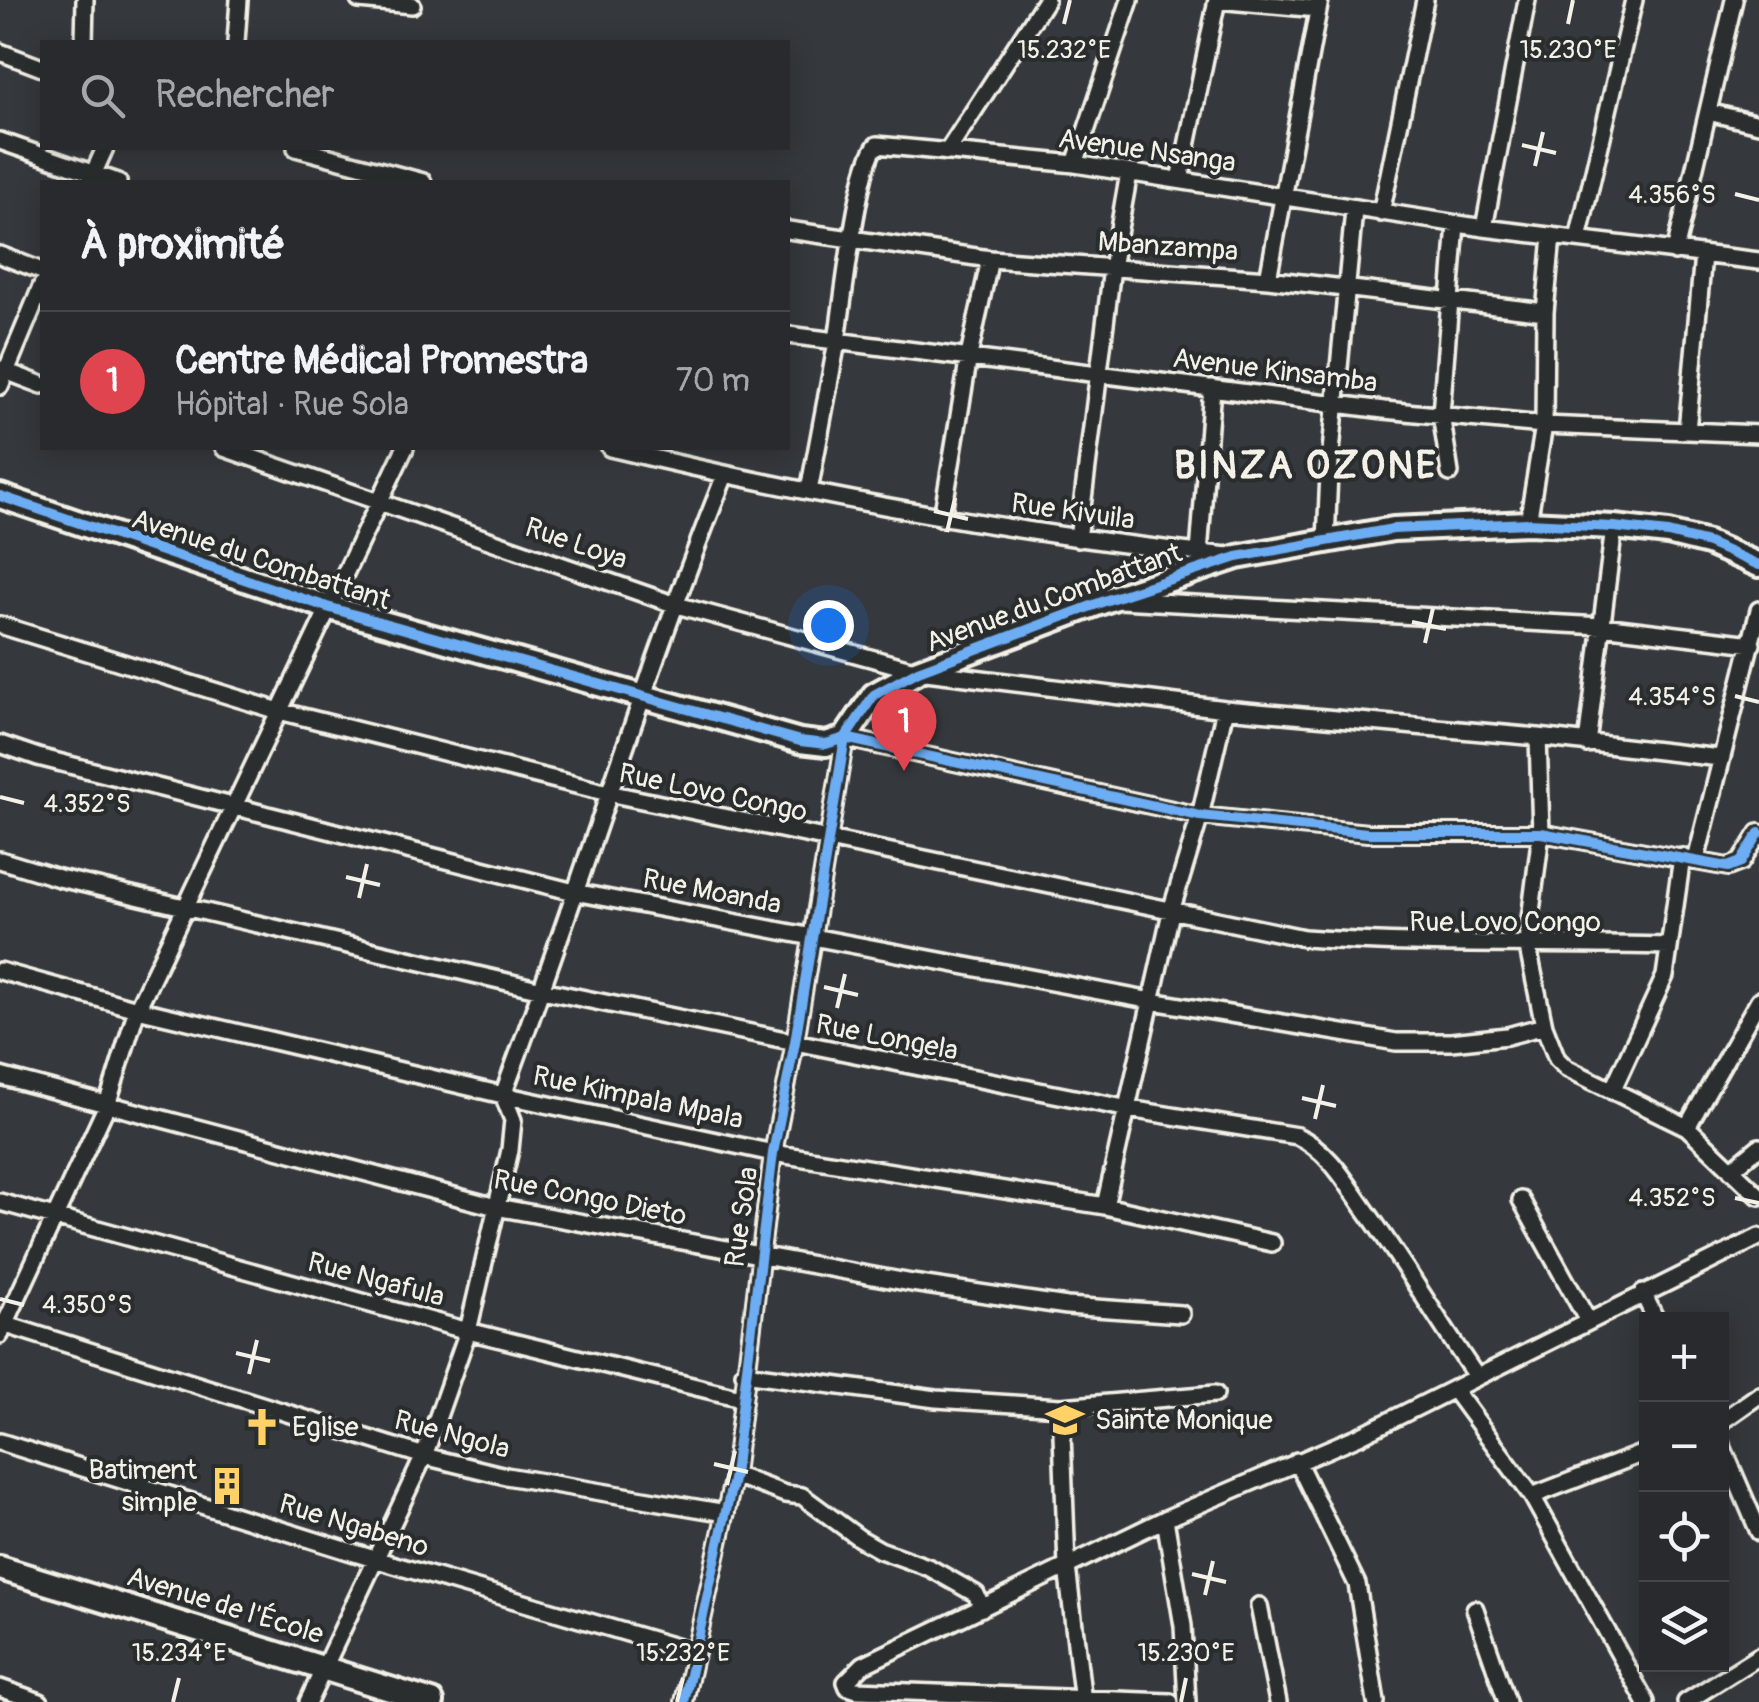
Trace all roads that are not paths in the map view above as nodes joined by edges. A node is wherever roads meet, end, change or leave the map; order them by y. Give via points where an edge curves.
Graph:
1 (85, 0) edge
2 (239, 0) edge
3 (360, 0) edge
4 (1046, 0) edge
5 (1130, 0) edge
6 (1218, 0) edge
7 (1425, 0) edge
8 (1526, 0) edge
9 (1634, 0) edge
10 (1734, 0) edge
11 (1319, 4) edge
12 (412, 5) dead end
13 (84, 40) edge
14 (236, 40) edge
15 (0, 52) edge
16 (40, 67) edge
17 (1708, 112) junction
18 (1759, 124) edge
19 (0, 141) edge
20 (104, 150) edge
21 (311, 150) edge
22 (947, 152) junction
23 (350, 155) edge
24 (1075, 164) junction
25 (1129, 173) junction
26 (91, 178) edge
27 (418, 180) edge
28 (1180, 180) junction
29 (1284, 196) junction
30 (1354, 210) junction
31 (1381, 213) junction
32 (1456, 224) junction
33 (1484, 228) junction
34 (790, 230) edge
35 (1552, 236) junction
36 (852, 238) junction
37 (1578, 239) junction
38 (1676, 252) junction
39 (0, 255) edge
40 (1704, 255) junction
41 (990, 259) junction
42 (1759, 262) edge
43 (1112, 268) junction
44 (40, 271) edge
45 (1268, 280) junction
46 (40, 290) edge
47 (1346, 290) junction
48 (1452, 301) junction
49 (1545, 312) junction
50 (790, 335) edge
51 (836, 343) junction
52 (970, 356) junction
53 (1098, 374) junction
54 (2, 376) edge
55 (40, 384) edge
56 (1212, 388) junction
57 (1336, 404) junction
58 (1441, 414) junction
59 (1544, 425) junction
60 (1687, 431) junction
61 (1759, 434) edge
62 (230, 450) edge
63 (404, 450) edge
64 (619, 450) edge
65 (1450, 473) dead end
66 (725, 475) junction
67 (808, 491) junction
68 (0, 496) edge
69 (381, 502) junction
70 (942, 518) junction
71 (1528, 523) junction
72 (1614, 526) junction
73 (1078, 539) junction
74 (1326, 541) junction
75 (1199, 553) junction
76 (1237, 557) junction
77 (1759, 566) edge
78 (1110, 600) junction
79 (673, 604) junction
80 (327, 606) junction
81 (1759, 610) edge
82 (0, 625) edge
83 (1602, 626) junction
84 (1752, 644) junction
85 (918, 671) junction
86 (640, 695) junction
87 (1225, 708) junction
88 (280, 711) junction
89 (1538, 737) junction
90 (845, 738) junction
91 (0, 744) edge
92 (1587, 744) junction
93 (1720, 758) junction
94 (608, 792) junction
95 (235, 808) junction
96 (1200, 816) junction
97 (1541, 833) junction
98 (1759, 833) edge
99 (827, 841) junction
100 (1689, 858) junction
101 (0, 860) edge
102 (574, 892) junction
103 (188, 907) junction
104 (1172, 908) junction
105 (812, 936) junction
106 (1527, 943) junction
107 (1669, 946) junction
108 (0, 971) edge
109 (542, 990) junction
110 (1759, 1000) edge
111 (1152, 1001) junction
112 (137, 1008) junction
113 (1544, 1026) junction
114 (795, 1042) junction
115 (0, 1076) edge
116 (1612, 1091) junction
117 (502, 1095) junction
118 (106, 1104) junction
119 (1129, 1109) junction
120 (1687, 1127) junction
121 (1759, 1147) edge
122 (773, 1152) junction
123 (1731, 1170) junction
124 (1759, 1196) edge
125 (1521, 1200) dead end
126 (0, 1202) edge
127 (1105, 1206) junction
128 (496, 1207) junction
129 (56, 1220) junction
130 (1759, 1237) edge
131 (1272, 1243) dead end
132 (759, 1258) junction
133 (1642, 1293) junction
134 (1652, 1312) edge
135 (1181, 1314) dead end
136 (1588, 1321) junction
137 (2, 1328) edge
138 (468, 1331) junction
139 (744, 1373) junction
140 (1476, 1376) junction
141 (1454, 1390) junction
142 (1214, 1394) dead end
143 (1759, 1394) edge
144 (740, 1398) junction
145 (1061, 1407) junction
146 (1729, 1416) edge
147 (0, 1442) edge
148 (1639, 1455) edge
149 (424, 1456) junction
150 (1296, 1461) junction
151 (1729, 1462) edge
152 (734, 1475) junction
153 (1532, 1496) junction
154 (726, 1513) junction
155 (1166, 1518) junction
156 (1759, 1532) edge
157 (374, 1559) junction
158 (1067, 1567) junction
159 (0, 1568) edge
160 (1259, 1606) dead end
161 (982, 1608) junction
162 (1474, 1610) dead end
163 (696, 1653) junction
164 (1759, 1656) edge
165 (324, 1668) junction
166 (0, 1688) edge
167 (992, 1697) edge
168 (1083, 1699) edge
169 (40, 1702) edge
170 (308, 1702) edge
171 (432, 1702) edge
172 (684, 1702) edge
173 (1170, 1702) edge
174 (1186, 1702) edge
175 (1278, 1702) edge
176 (1376, 1702) edge
177 (1507, 1702) edge
178 (1646, 1702) edge
179 (1686, 1702) edge

1 - 13 street
2 - 14 street
3 - 12 street
4 - 22 street
5 - 24 street
6 - 11 street
6 - 28 street
7 - 31 street
8 - 33 street
9 - 37 street
10 - 17 street
11 - 29 street
15 - 16 street
17 - 18 street
17 - 38 street
19 - 26 street
20 - 26 street
21 - 23 street
22 - 24 street, Avenue Nsanga
22 - 36 street, Avenue Nsanga via 872,149
23 - 27 street
24 - 25 street, Avenue Nsanga
25 - 28 street, Avenue Nsanga
25 - 43 street
28 - 29 street, Avenue Nsanga
29 - 30 street, Avenue Nsanga
29 - 45 street
30 - 31 street, Avenue Nsanga
30 - 47 street
31 - 32 street, Avenue Nsanga
32 - 33 street, Avenue Nsanga
32 - 48 street
33 - 35 street, Avenue Nsanga
34 - 36 street, Mbanzampa
35 - 37 street, Avenue Nsanga
35 - 49 street
36 - 41 street, Mbanzampa
36 - 51 street, Avenue Nsanga
37 - 38 street, Avenue Nsanga
38 - 40 street, Avenue Nsanga
39 - 44 street
40 - 42 street, Avenue Nsanga
40 - 60 street
41 - 43 street, Mbanzampa
41 - 52 street
43 - 45 street, Mbanzampa
43 - 53 street
45 - 47 street, Mbanzampa
46 - 54 street
47 - 48 street, Mbanzampa
47 - 57 street
48 - 49 street, Mbanzampa
48 - 58 street
49 - 59 street
50 - 51 street, Avenue Kinsamba
51 - 52 street, Avenue Kinsamba
51 - 67 street, Avenue Nsanga
52 - 53 street, Avenue Kinsamba
52 - 70 street
53 - 56 street, Avenue Kinsamba
53 - 73 street
54 - 55 street
56 - 57 street, Avenue Kinsamba
56 - 75 street
57 - 58 street, Avenue Kinsamba
57 - 74 street
58 - 59 street, Avenue Kinsamba
58 - 65 street
59 - 60 street, Avenue Kinsamba
59 - 71 street
60 - 61 street, Avenue Kinsamba
62 - 69 street, Rue Loya
63 - 69 street
64 - 66 street, Rue Kivuila
66 - 67 street, Rue Kivuila
66 - 79 street
67 - 70 street, Rue Kivuila
68 - 80 street, Avenue du Combattant
69 - 79 street, Rue Loya
69 - 80 street
70 - 73 street, Rue Kivuila
71 - 72 street, Avenue du Combattant
71 - 74 street, Avenue du Combattant via 1393,529
72 - 77 street, Avenue du Combattant via 1708,543
72 - 83 street
73 - 75 street, Rue Kivuila
74 - 76 street, Avenue du Combattant
75 - 76 street, Rue Kivuila
76 - 78 street, Avenue du Combattant
78 - 83 street
78 - 85 street, Avenue du Combattant
79 - 85 street, Rue Loya
79 - 86 street
80 - 86 street, Avenue du Combattant
80 - 88 street
81 - 84 street
82 - 88 street, Rue Lovo Congo
83 - 84 street
83 - 92 street
84 - 93 street
85 - 87 street, Rue Loya
85 - 90 street, Avenue du Combattant via 874,695
86 - 90 street, Avenue du Combattant via 800,741
86 - 94 street
87 - 89 street, Rue Loya
87 - 96 street
88 - 94 street, Rue Lovo Congo
88 - 95 street
89 - 92 street, Rue Loya
89 - 97 street
90 - 96 street
90 - 99 street, Rue Sola
91 - 95 street, Rue Moanda
92 - 93 street, Rue Loya
93 - 100 street
94 - 99 street, Rue Lovo Congo
94 - 102 street
95 - 102 street, Rue Moanda
95 - 103 street
96 - 97 street via 1368,833
96 - 104 street
97 - 100 street
97 - 106 street
98 - 100 street via 1735,866
99 - 104 street, Rue Lovo Congo
99 - 105 street, Rue Sola
100 - 107 street
101 - 103 street, Rue Longela
102 - 105 street, Rue Moanda
102 - 109 street
103 - 109 street, Rue Longela
103 - 112 street
104 - 106 street, Rue Lovo Congo via 1304,938
104 - 111 street
105 - 111 street, Rue Moanda
105 - 114 street, Rue Sola
106 - 107 street, Rue Lovo Congo
106 - 113 street
107 - 116 street via 1661,989
108 - 112 street, Rue Kimpala Mpala
109 - 114 street, Rue Longela
109 - 117 street
110 - 120 street
111 - 113 street, Rue Moanda via 1396,1042 1507,1036
111 - 119 street
112 - 117 street, Rue Kimpala Mpala
112 - 118 street
113 - 116 street via 1566,1068
114 - 119 street, Rue Longela
114 - 122 street, Rue Sola
115 - 118 street, Rue Congo Dieto
116 - 120 street
117 - 122 street, Rue Kimpala Mpala
117 - 128 street via 513,1120
118 - 128 street, Rue Congo Dieto
118 - 129 street
119 - 127 street
119 - 140 street, Rue Longela via 1282,1132 1312,1143 1412,1274
120 - 123 street
121 - 123 street
122 - 127 street, Rue Kimpala Mpala
122 - 132 street, Rue Sola
123 - 124 street
125 - 136 street
126 - 129 street, Rue Ngafula
127 - 131 street, Rue Kimpala Mpala
128 - 132 street, Rue Congo Dieto
128 - 138 street
129 - 137 street
129 - 138 street, Rue Ngafula
130 - 133 street
132 - 135 street, Rue Congo Dieto via 1067,1306
132 - 139 street, Rue Sola
133 - 134 street
133 - 136 street
136 - 140 street
137 - 149 street, Rue Ngola
138 - 144 street, Rue Ngafula
138 - 149 street
139 - 144 street, Rue Sola
139 - 145 street via 936,1400
140 - 141 street
141 - 150 street
141 - 153 street
142 - 145 street
143 - 146 street
144 - 152 street, Rue Sola
145 - 158 street
147 - 157 street, Rue Ngabeno
148 - 153 street
149 - 154 street, Rue Ngola
149 - 157 street
150 - 155 street
150 - 176 street via 1357,1584
151 - 156 street
152 - 154 street, Rue Sola
152 - 161 street via 802,1496 858,1538 976,1594
153 - 178 street
154 - 163 street, Rue Sola
155 - 158 street
155 - 174 street via 1184,1626
157 - 163 street, Rue Ngabeno
157 - 165 street
158 - 161 street
158 - 168 street
159 - 165 street, Avenue de l'École
160 - 175 street
161 - 167 street via 863,1664 846,1682 857,1690
162 - 177 street
163 - 172 street, Rue Sola
164 - 179 street
165 - 170 street
165 - 171 street, Avenue de l'École
166 - 169 street
167 - 168 street
168 - 173 street

